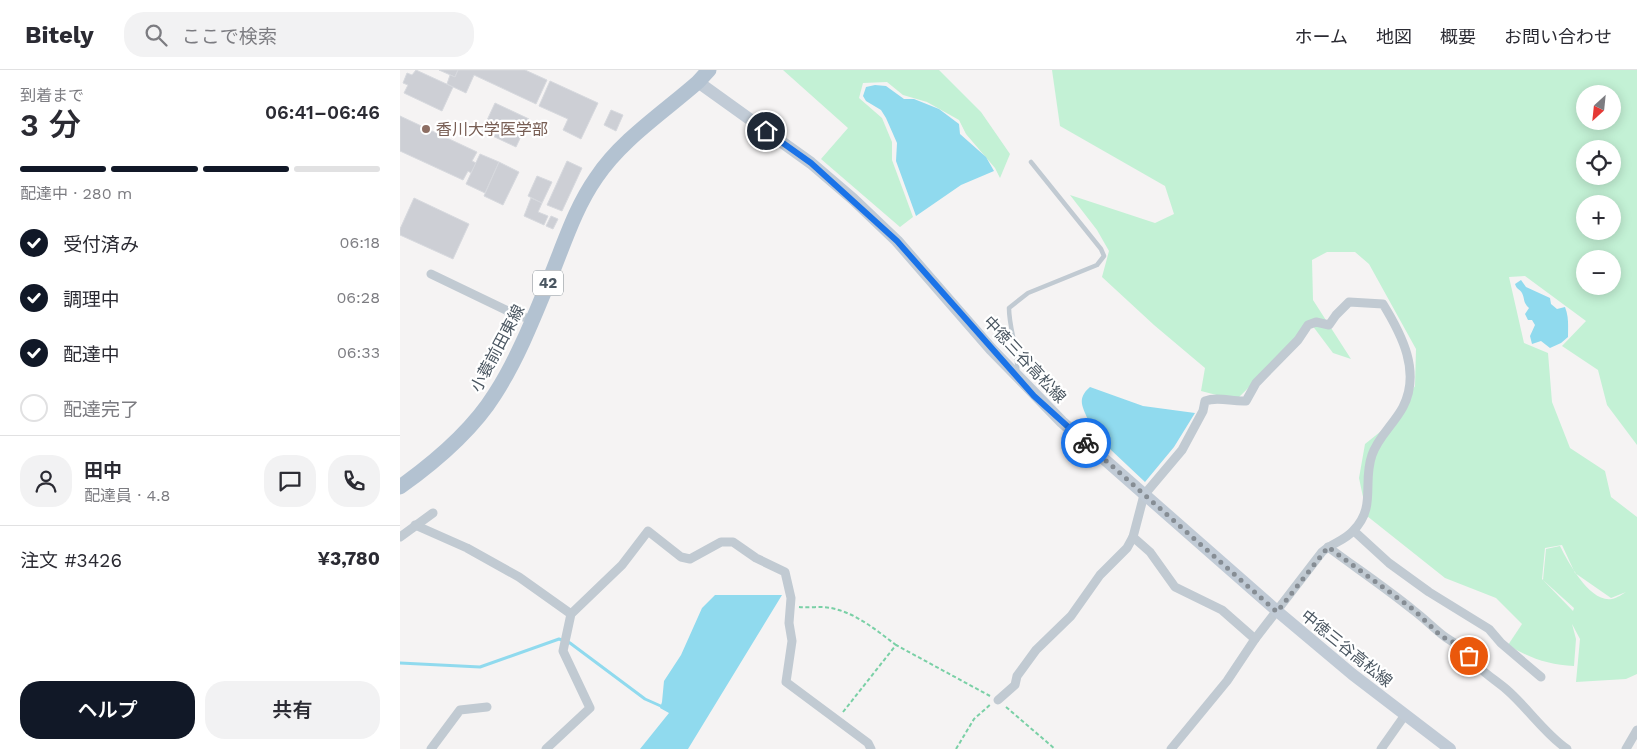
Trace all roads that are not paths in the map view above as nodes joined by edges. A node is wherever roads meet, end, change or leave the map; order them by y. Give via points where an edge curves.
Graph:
1 (709, 70) edge
2 (698, 82) junction
3 (1032, 162) dead end
4 (431, 274) dead end
5 (533, 320) junction
6 (1016, 376) junction
7 (400, 486) edge
8 (1144, 495) junction
9 (433, 513) dead end
10 (414, 526) junction
11 (1354, 531) junction
12 (400, 537) edge
13 (1133, 537) junction
14 (1328, 547) junction
15 (1277, 612) junction
16 (571, 614) junction
17 (1255, 639) junction
18 (1541, 677) dead end
19 (998, 700) road end
20 (487, 707) dead end
21 (1405, 715) junction
22 (1637, 730) edge
23 (431, 749) edge
24 (546, 749) edge
25 (871, 749) edge
26 (1171, 749) edge
27 (1381, 749) edge
28 (1450, 749) edge
29 (1567, 749) edge
30 (1626, 749) edge

1 - 2 main road, 小蓑前田東線 / 42
2 - 5 main road, 小蓑前田東線 / 42 via 616,153 596,177 573,222
2 - 6 main road, 中徳三谷高松線 via 811,163 853,199 897,241
3 - 6 lane via 1104,256 1097,265 1028,293 1009,308 1018,356
4 - 5 street
5 - 7 main road, 小蓑前田東線 / 42 via 494,395 473,422 449,447
6 - 8 main road, 中徳三谷高松線
8 - 11 street via 1182,450 1205,401 1214,398 1246,401 1256,383 1298,340 1308,325 1316,322 1329,325 1349,302 1383,304 1410,359 1411,384 1402,407 1372,455 1369,498 1364,518
8 - 13 street
8 - 15 main road, 中徳三谷高松線
9 - 10 street
10 - 12 street
10 - 16 street via 468,548 519,576
11 - 14 street via 1341,542
11 - 18 street via 1389,563 1489,629
13 - 17 street via 1150,552 1174,587 1222,610
13 - 19 street via 1071,616 1036,650 1017,676 1015,685
14 - 15 street
14 - 29 street via 1414,610 1432,629 1466,649 1484,672
15 - 17 street
15 - 21 main road, 中徳三谷高松線
16 - 24 street via 563,651 590,708
16 - 25 street via 622,566 648,531 690,559 721,542 733,542 785,572 791,598 789,623 792,641 786,682 868,743
17 - 26 street via 1227,681
20 - 23 street via 460,710
21 - 27 street
21 - 28 main road, 中徳三谷高松線
22 - 30 street

